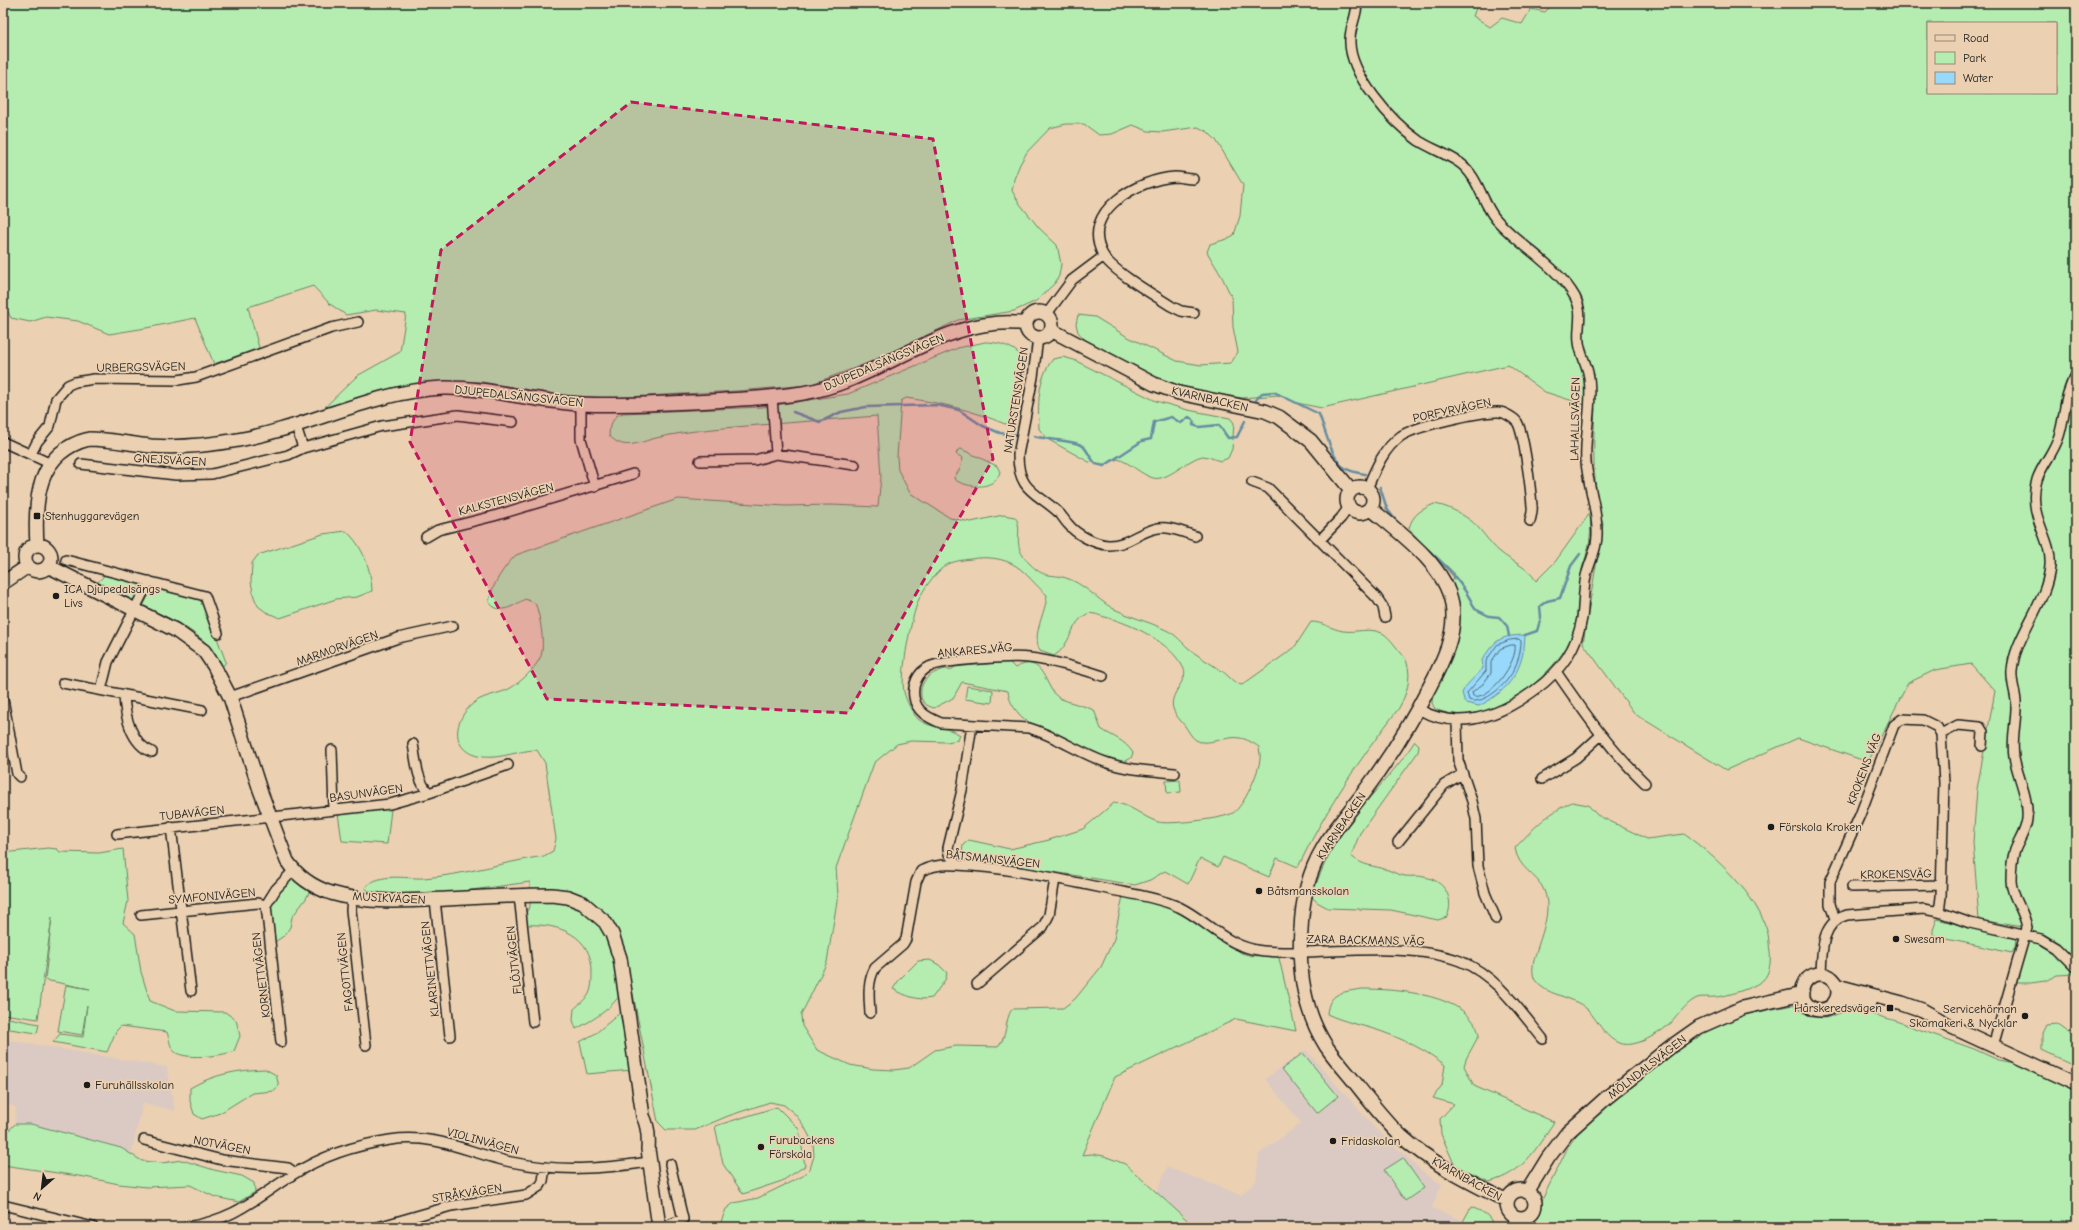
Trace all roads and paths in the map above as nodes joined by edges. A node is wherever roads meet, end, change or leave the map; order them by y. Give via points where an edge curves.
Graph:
1 (1358, 3) edge
2 (1193, 180) dead end
3 (1104, 256) junction
4 (1194, 313) dead end
5 (1046, 315) junction
6 (358, 322) dead end
7 (1026, 324) junction
8 (1051, 330) junction
9 (1038, 338) junction
10 (2076, 375) edge
11 (772, 396) junction
12 (581, 404) junction
13 (513, 422) dead end
14 (296, 426) junction
15 (3, 442) edge
16 (303, 448) junction
17 (31, 454) junction
18 (776, 454) junction
19 (700, 461) dead end
20 (49, 463) junction
21 (81, 464) dead end
22 (855, 464) dead end
23 (633, 474) dead end
24 (1252, 482) dead end
25 (595, 487) junction
26 (1367, 489) junction
27 (1351, 490) junction
28 (1349, 506) junction
29 (1370, 508) junction
30 (1530, 521) dead end
31 (1195, 536) dead end
32 (426, 537) dead end
33 (1320, 540) junction
34 (37, 545) junction
35 (66, 560) dead end
36 (28, 566) junction
37 (48, 566) junction
38 (149, 581) junction
39 (3, 583) edge
40 (136, 610) junction
41 (1385, 617) dead end
42 (453, 626) dead end
43 (218, 633) dead end
44 (1557, 673) junction
45 (1103, 676) dead end
46 (63, 683) dead end
47 (101, 690) junction
48 (124, 696) junction
49 (230, 697) junction
50 (3, 698) edge
51 (1418, 709) junction
52 (202, 710) dead end
53 (1457, 721) junction
54 (972, 725) junction
55 (1941, 734) junction
56 (1601, 735) junction
57 (413, 744) dead end
58 (1982, 746) dead end
59 (332, 750) dead end
60 (152, 752) dead end
61 (508, 766) dead end
62 (1175, 773) dead end
63 (1462, 774) junction
64 (20, 777) dead end
65 (1542, 779) dead end
66 (1645, 783) dead end
67 (429, 793) junction
68 (334, 810) junction
69 (270, 816) junction
70 (171, 827) junction
71 (117, 834) dead end
72 (1398, 842) dead end
73 (957, 865) junction
74 (293, 870) junction
75 (1055, 879) junction
76 (1941, 885) junction
77 (1852, 887) dead end
78 (519, 895) junction
79 (352, 897) junction
80 (436, 900) junction
81 (266, 904) junction
82 (182, 910) junction
83 (1939, 912) junction
84 (141, 915) dead end
85 (1496, 919) dead end
86 (1835, 919) junction
87 (2025, 935) junction
88 (1299, 952) junction
89 (2076, 968) edge
90 (1821, 974) junction
91 (977, 984) dead end
92 (1837, 986) junction
93 (191, 991) dead end
94 (1803, 994) junction
95 (1836, 1001) junction
96 (870, 1013) dead end
97 (533, 1022) dead end
98 (1952, 1027) junction
99 (450, 1036) dead end
100 (1543, 1039) dead end
101 (281, 1042) dead end
102 (366, 1045) dead end
103 (1993, 1046) junction
104 (2076, 1084) edge
105 (144, 1140) dead end
106 (650, 1162) junction
107 (670, 1164) dead end
108 (546, 1167) junction
109 (295, 1173) junction
110 (1527, 1192) junction
111 (1507, 1201) junction
112 (3, 1205) edge
113 (1516, 1223) edge
114 (93, 1227) edge
115 (187, 1227) edge
116 (378, 1227) edge
117 (659, 1227) edge
118 (664, 1227) edge

1 - 44 street, LAHALLSVÄGEN via 1350,39 1351,50 1360,75 1371,94 1412,136 1462,164 1496,219 1555,273 1574,295 1579,306 1581,324 1578,340 1590,380 1586,462 1598,533 1586,578 1578,635
2 - 3 street via 1175,177 1145,184 1114,202 1106,210 1098,231
3 - 4 street via 1136,283 1171,306
3 - 5 street via 1072,280
5 - 7 street via 1032,314
5 - 8 street via 1051,321
6 - 17 street, URBERGSVÄGEN via 330,328 196,377 178,380 94,379 75,382 68,385 56,399 50,426
7 - 9 street via 1029,333
7 - 11 street, DJUPEDALSÄNGSVÄGEN via 987,323 971,326 835,385 804,393
8 - 9 street via 1046,336
8 - 27 street, KVARNBACKEN via 1154,384 1179,393 1265,411 1279,417 1311,441
9 - 31 street, NATURSTENSVÄGEN via 1018,455 1018,466 1028,487 1059,512 1073,529 1099,543 1124,542 1155,528 1171,528
10 - 87 street via 2065,400 2058,438 2037,477 2035,506 2047,540 2050,567 2042,598 2018,650 2012,670 2016,707 2013,747 2024,793 2027,819 2014,856 2011,880 2026,922
11 - 12 street, DJUPEDALSÄNGSVÄGEN via 633,405
11 - 18 street
12 - 14 street, DJUPEDALSÄNGSVÄGEN via 476,389 432,389 395,394
12 - 25 street via 581,439
13 - 16 street, GNEJSVÄGEN via 458,415 382,426
14 - 16 street
14 - 20 street, DJUPEDALSÄNGSVÄGEN via 214,444 152,446 89,439 68,446
15 - 17 street
16 - 21 street, GNEJSVÄGEN via 288,456 212,474 176,474
17 - 20 street
18 - 19 street via 755,460
18 - 22 street
20 - 34 street, DJUPEDALSÄNGSVÄGEN via 44,473 38,501
23 - 25 street, KALKSTENSVÄGEN
24 - 33 street via 1268,488
25 - 32 street, KALKSTENSVÄGEN via 438,530
26 - 27 street via 1360,487
26 - 29 street via 1372,497
26 - 30 street, PORFYRVÄGEN via 1382,455 1408,432 1500,412 1517,422 1521,434 1533,508
27 - 28 street via 1347,498
28 - 29 street via 1358,512
28 - 33 street via 1342,518
29 - 51 street, KVARNBACKEN via 1432,562 1446,584 1452,603 1450,640 1441,665
33 - 41 street via 1377,598 1383,607
34 - 36 street via 30,548 26,554
34 - 37 street via 50,552 51,560
35 - 38 street
36 - 37 street via 39,571
36 - 39 street
37 - 40 street, MUSIKVÄGEN
38 - 40 street
38 - 43 street via 205,596
40 - 47 street via 108,662
40 - 49 street, MUSIKVÄGEN via 175,630 204,652
42 - 49 street, MARMORVÄGEN via 398,638
44 - 53 street, LAHALLSVÄGEN via 1519,702 1497,714
44 - 56 street
45 - 54 street, ANKARES VÄG via 1069,665 1028,657 944,663 929,666 922,671 915,681 914,690 916,705 921,712 941,723
46 - 47 street
47 - 48 street
48 - 52 street
48 - 60 street via 130,727 139,744
49 - 69 street, MUSIKVÄGEN
50 - 64 street via 17,774
51 - 53 street, LAHALLSVÄGEN via 1435,717
51 - 88 street, KVARNBACKEN via 1387,760 1319,855 1304,895
53 - 63 street via 1458,760
54 - 62 street, ANKARES VÄG via 1029,728 1041,731 1106,763 1129,769
54 - 73 street via 962,790 948,848
55 - 58 street via 1958,725 1980,728 1983,732
55 - 76 street via 1944,783
55 - 86 street, KROKENS VÄG via 1937,727 1922,720 1902,719 1894,725 1860,815 1830,882 1830,904
56 - 65 street via 1576,758
56 - 66 street via 1623,762
57 - 67 street via 420,780
59 - 68 street
61 - 67 street, BASUNVÄGEN
63 - 72 street via 1444,785
63 - 85 street via 1476,819 1481,879
67 - 68 street, BASUNVÄGEN via 390,804
68 - 69 street, BASUNVÄGEN
69 - 70 street, TUBAVÄGEN
69 - 74 street, MUSIKVÄGEN
70 - 71 street, TUBAVÄGEN
70 - 82 street
73 - 75 street, BÅTSMANSVÄGEN
73 - 96 street, BÅTSMANSVÄGEN via 938,865 920,871 906,938 903,944 872,973
74 - 79 street, MUSIKVÄGEN via 305,880 329,892
74 - 81 street, SYMFONIVÄGEN
75 - 88 street, BÅTSMANSVÄGEN via 1166,902 1193,914 1220,934 1244,947
75 - 91 street, BÅTSMANSVÄGEN via 1049,915 1043,927
76 - 77 street, KROKENSVÄG
76 - 83 street
78 - 80 street, MUSIKVÄGEN
78 - 97 street, FLÖJTVÄGEN
78 - 106 street, MUSIKVÄGEN via 568,897 583,903 605,922 620,958 643,1116 643,1139 648,1148
79 - 80 street, MUSIKVÄGEN via 403,901
79 - 102 street, FAGOTTVÄGEN
80 - 99 street, KLARINETTVÄGEN
81 - 82 street, SYMFONIVÄGEN
81 - 101 street, KORNETTVÄGEN
82 - 84 street, SYMFONIVÄGEN
82 - 93 street
83 - 86 street via 1903,910 1847,915
83 - 87 street via 1970,923
86 - 90 street via 1827,930
87 - 89 street via 2041,939 2056,948
87 - 103 street
88 - 100 street, ZARA BACKMANS VÄG via 1420,951 1461,961 1476,969 1499,988
88 - 111 street, KVARNBACKEN via 1305,997 1318,1032 1331,1053 1389,1125 1433,1161 1473,1185
90 - 92 street via 1831,977
90 - 94 street via 1807,980
92 - 95 street
92 - 98 street via 1922,1010
94 - 95 street via 1809,1005 1817,1009 1825,1009
94 - 110 street, MÖLNDALSVÄGEN via 1742,1008 1699,1027 1669,1048 1567,1133
95 - 98 street via 1857,1000
98 - 103 street
103 - 104 street
105 - 109 street, NOTVÄGEN via 222,1160 288,1168
106 - 108 street, VIOLINVÄGEN via 604,1168
106 - 117 street, MUSIKVÄGEN
107 - 118 street via 683,1219
108 - 109 street, VIOLINVÄGEN via 500,1160 450,1143 404,1138 361,1145
108 - 116 street, STRÅKVÄGEN via 540,1186 526,1195 451,1206
109 - 115 street, VIOLINVÄGEN via 234,1213 212,1222
110 - 111 street via 1515,1192
110 - 113 street via 1534,1200 1534,1208 1528,1216
111 - 113 street via 1508,1210
112 - 114 street

